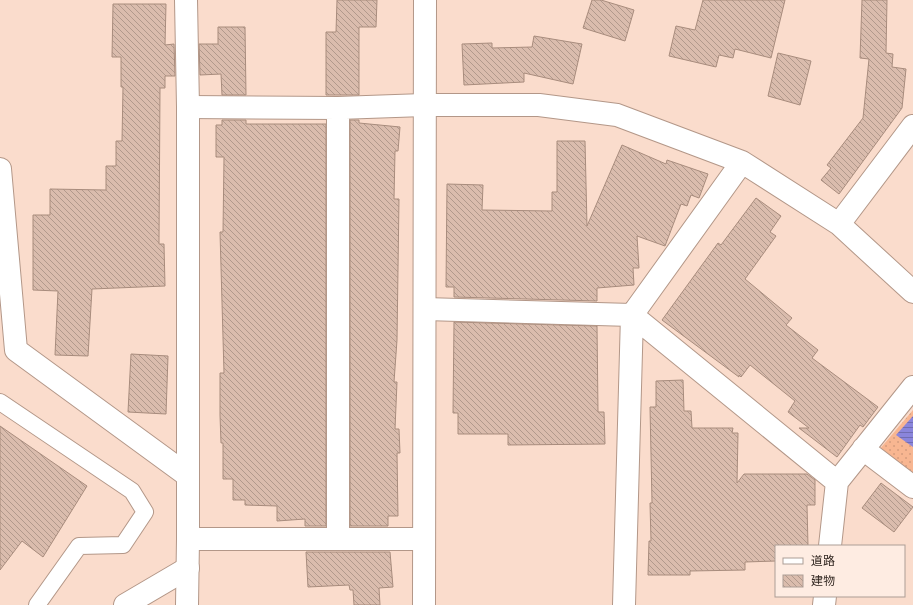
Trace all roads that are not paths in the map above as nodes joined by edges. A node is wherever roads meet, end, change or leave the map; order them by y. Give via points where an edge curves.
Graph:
1 (186, 0) edge
2 (425, 0) edge
3 (424, 105) junction
4 (188, 107) junction
5 (338, 108) junction
6 (913, 126) edge
7 (742, 162) junction
8 (0, 169) edge
9 (839, 224) junction
10 (913, 292) edge
11 (425, 309) junction
12 (632, 315) junction
13 (913, 387) edge
14 (0, 402) edge
15 (864, 449) junction
16 (187, 475) junction
17 (837, 482) junction
18 (913, 487) edge
19 (188, 539) junction
20 (338, 539) junction
21 (424, 539) junction
22 (830, 545) edge
23 (188, 568) junction
24 (37, 605) edge
25 (126, 605) edge
26 (186, 605) edge
27 (424, 605) edge
28 (624, 605) edge

1 - 4 street
2 - 3 street
3 - 5 street
3 - 7 street via 539,105 617,116
3 - 11 street
4 - 5 street
4 - 16 street
5 - 20 street
6 - 9 street
7 - 9 street
7 - 12 street
8 - 16 street via 16,350
9 - 10 street
11 - 12 street
11 - 21 street
12 - 17 street
12 - 28 street
13 - 15 street
14 - 24 lane via 132,492 145,512 123,545 79,546
15 - 17 street
15 - 18 street
16 - 19 street
17 - 22 street
19 - 20 street
19 - 23 street
20 - 21 street
21 - 27 street
23 - 25 street
23 - 26 street

